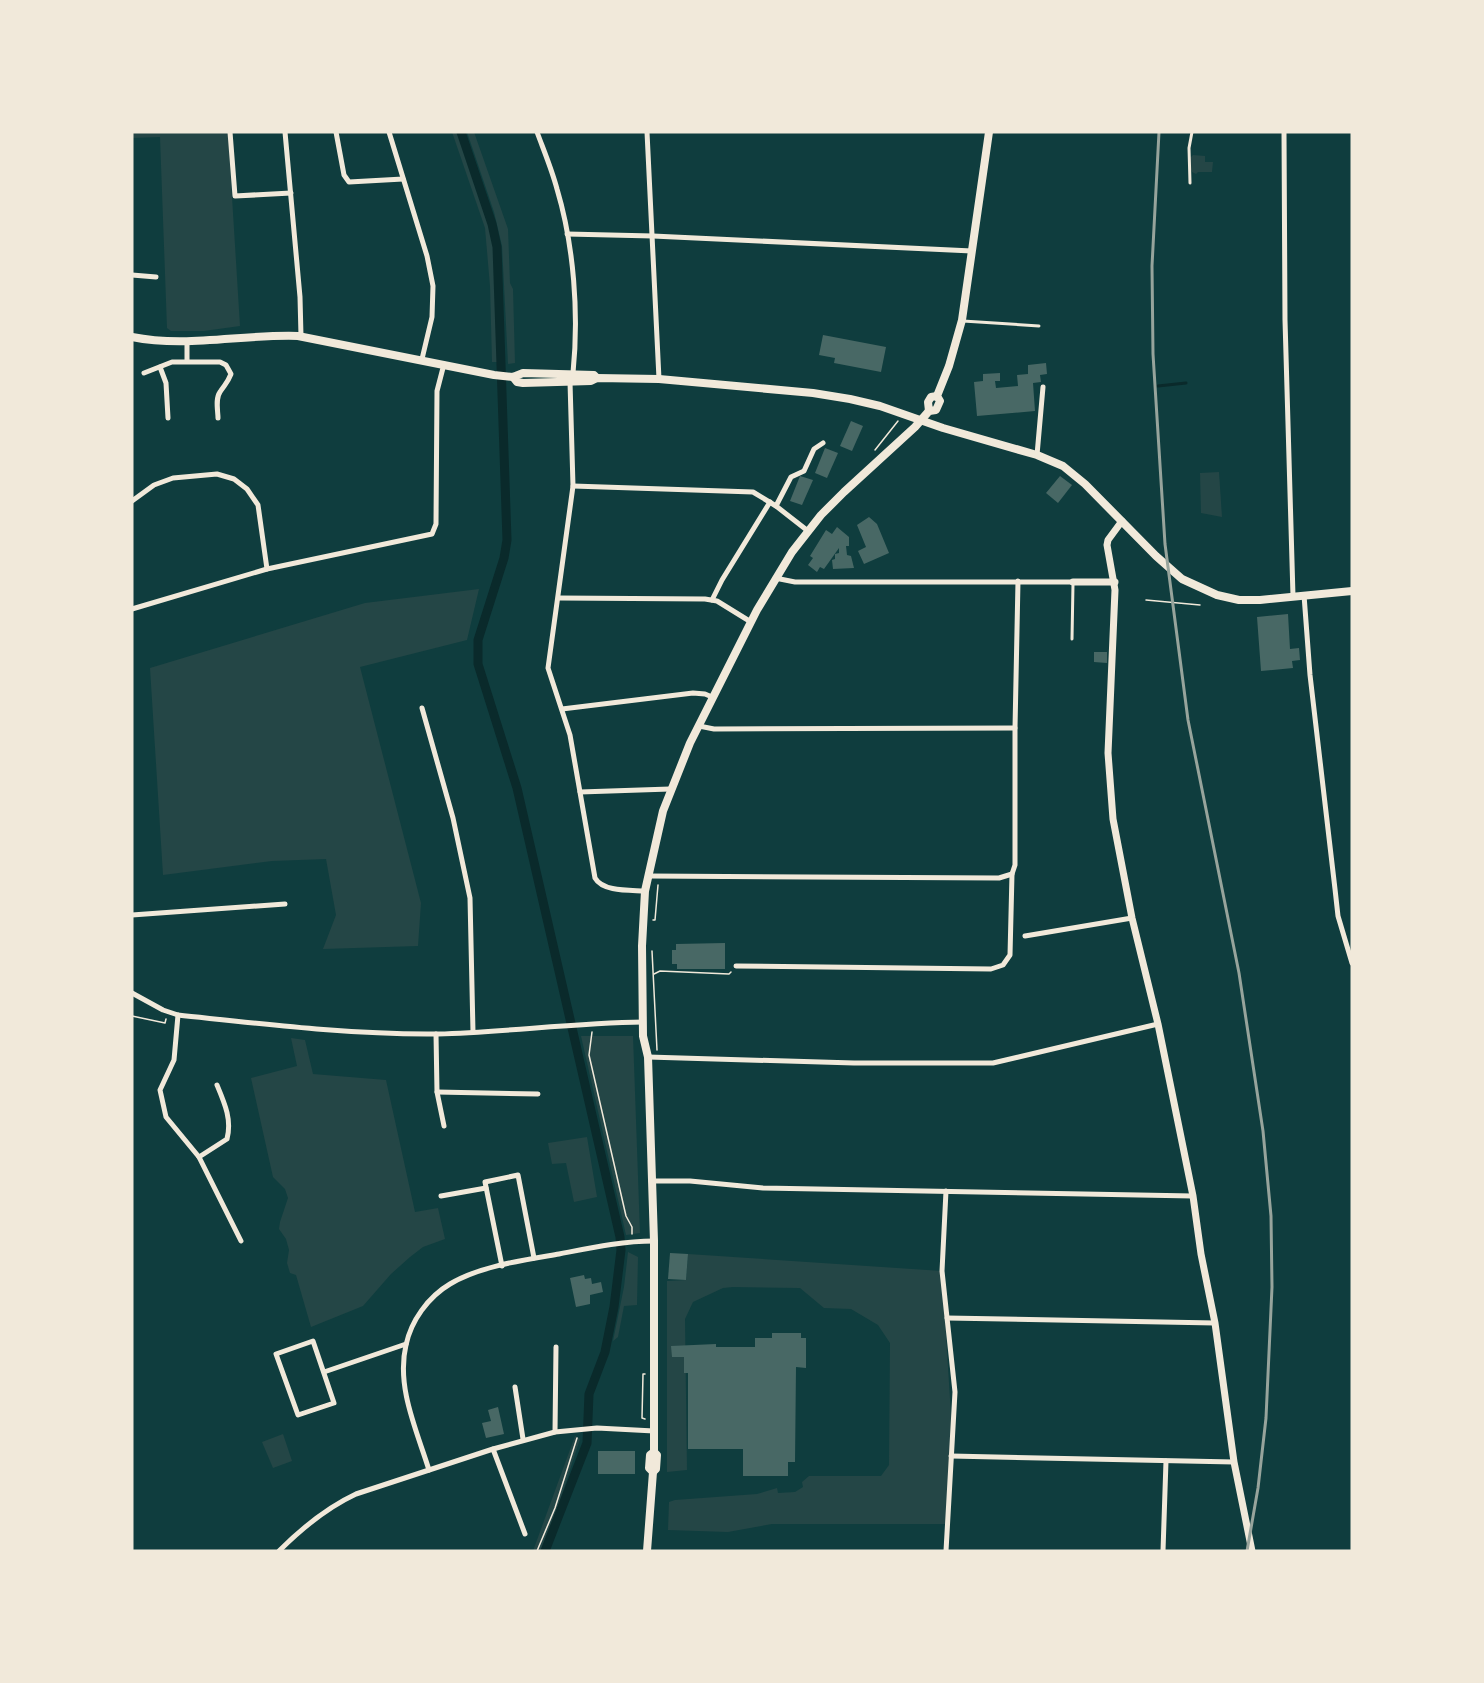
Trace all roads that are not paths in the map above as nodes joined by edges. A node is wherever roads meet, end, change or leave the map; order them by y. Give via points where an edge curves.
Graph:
1 (230, 132) edge
2 (285, 132) edge
3 (336, 132) edge
4 (388, 132) edge
5 (537, 132) edge
6 (647, 132) edge
7 (989, 132) edge
8 (1192, 132) edge
9 (1284, 132) edge
10 (403, 178) junction
11 (1190, 183) dead end
12 (291, 193) junction
13 (567, 234) junction
14 (653, 236) junction
15 (973, 251) junction
16 (132, 275) edge
17 (156, 277) dead end
18 (962, 320) junction
19 (1039, 326) dead end
20 (301, 336) junction
21 (132, 337) edge
22 (187, 342) junction
23 (422, 359) junction
24 (187, 361) junction
25 (444, 364) junction
26 (160, 368) junction
27 (144, 373) dead end
28 (572, 378) junction
29 (658, 380) junction
30 (1043, 387) dead end
31 (168, 418) dead end
32 (218, 418) dead end
33 (922, 419) junction
34 (824, 443) dead end
35 (1037, 455) junction
36 (573, 486) junction
37 (132, 501) edge
38 (773, 504) junction
39 (1122, 521) junction
40 (808, 531) junction
41 (267, 569) junction
42 (776, 578) junction
43 (1018, 581) junction
44 (1073, 582) junction
45 (1115, 582) junction
46 (1352, 591) edge
47 (1304, 595) junction
48 (1293, 596) junction
49 (559, 598) junction
50 (712, 600) junction
51 (132, 609) edge
52 (751, 622) junction
53 (1072, 639) dead end
54 (712, 697) junction
55 (422, 708) dead end
56 (561, 710) junction
57 (699, 726) junction
58 (1015, 728) junction
59 (670, 789) junction
60 (580, 792) junction
61 (1012, 874) junction
62 (649, 876) junction
63 (645, 891) junction
64 (285, 904) dead end
65 (132, 915) edge
66 (1132, 918) junction
67 (1025, 936) dead end
68 (1352, 963) edge
69 (736, 966) road end
70 (132, 993) edge
71 (178, 1015) junction
72 (643, 1022) junction
73 (1158, 1024) junction
74 (473, 1032) junction
75 (436, 1034) junction
76 (648, 1057) junction
77 (217, 1085) dead end
78 (437, 1092) junction
79 (538, 1094) dead end
80 (444, 1126) dead end
81 (199, 1157) junction
82 (651, 1181) junction
83 (486, 1188) junction
84 (946, 1191) junction
85 (441, 1196) dead end
86 (1193, 1196) junction
87 (241, 1241) dead end
88 (654, 1241) junction
89 (534, 1258) junction
90 (501, 1266) junction
91 (946, 1318) junction
92 (1215, 1323) junction
93 (406, 1344) junction
94 (556, 1347) dead end
95 (324, 1372) junction
96 (515, 1387) dead end
97 (654, 1431) junction
98 (555, 1432) junction
99 (524, 1439) junction
100 (493, 1449) junction
101 (951, 1456) junction
102 (1166, 1461) junction
103 (1234, 1462) junction
104 (429, 1470) junction
105 (525, 1534) dead end
106 (279, 1551) edge
107 (647, 1551) edge
108 (946, 1551) edge
109 (1163, 1551) edge
110 (1252, 1551) edge

1 - 12 street via 235,196
2 - 12 street
3 - 10 street via 344,175 349,182
4 - 10 street
5 - 13 street via 558,190
6 - 14 street
7 - 15 main road
8 - 11 lane
9 - 48 street
10 - 23 street via 433,286 432,317
12 - 20 street
13 - 14 street
13 - 28 street via 576,311
14 - 15 street
14 - 29 street
15 - 18 main road
16 - 17 street
18 - 19 lane
18 - 33 main road via 937,396 931,397
20 - 22 main road
20 - 23 main road
21 - 22 main road
22 - 24 street
23 - 25 main road
24 - 26 street
24 - 32 street via 220,362 231,374 218,398
25 - 28 main road via 512,377 517,382
25 - 41 street via 437,391 436,524 432,534
26 - 27 street
26 - 31 street via 166,383
28 - 29 main road
28 - 36 street
29 - 33 main road via 824,394
30 - 35 street
33 - 35 main road
33 - 40 main road
34 - 38 street via 814,449 804,471 791,477
35 - 39 main road via 1063,466
36 - 38 street via 753,492
36 - 49 street
37 - 41 street via 154,485 173,478 217,474 234,479 248,489 258,505
38 - 40 street
38 - 50 street
39 - 45 street via 1107,545
39 - 48 main road via 1182,579 1197,587 1239,600
40 - 42 main road
41 - 51 street
42 - 43 street via 795,582
42 - 52 main road
43 - 44 street
43 - 58 street
44 - 45 street
44 - 53 lane
45 - 66 street via 1108,753 1113,819
46 - 47 main road
47 - 48 main road
47 - 68 street via 1338,916
49 - 50 street
49 - 56 street via 549,668
50 - 52 street
52 - 54 main road
54 - 56 street via 693,693
54 - 57 main road
55 - 74 street via 453,818 470,898
56 - 60 street via 570,735
57 - 58 street
57 - 59 main road
58 - 61 street
59 - 60 street
59 - 62 main road
60 - 63 street via 597,882 611,888
61 - 62 street via 999,878
61 - 69 street via 1010,955 993,969
62 - 63 main road
63 - 72 main road
64 - 65 street
66 - 67 street
66 - 73 street
70 - 71 street
71 - 75 street
71 - 81 street via 174,1060 160,1090 166,1117
72 - 74 street
72 - 76 main road
73 - 76 street via 993,1063
73 - 86 street
74 - 75 street
75 - 78 street
76 - 82 main road
77 - 81 street via 231,1126 227,1139
78 - 79 street
78 - 80 street
81 - 87 street
82 - 84 street via 763,1188
82 - 88 main road
83 - 85 street
83 - 89 street via 485,1182 518,1176
83 - 90 street
84 - 86 street
84 - 91 street via 942,1271
86 - 92 street
88 - 89 street
88 - 97 main road
89 - 90 street
90 - 93 street via 449,1284 424,1304
91 - 92 street
91 - 101 street via 954,1392
92 - 103 street
93 - 95 street
93 - 104 street via 405,1392
94 - 98 street
95 - 95 street via 334,1403 298,1415 276,1354 313,1341
96 - 99 street
97 - 98 street via 597,1428
97 - 107 main road
98 - 99 street
99 - 100 street
100 - 104 street
100 - 105 street
101 - 102 street
101 - 108 street
102 - 103 street
102 - 109 street
103 - 110 street
104 - 106 street via 343,1500 309,1522

